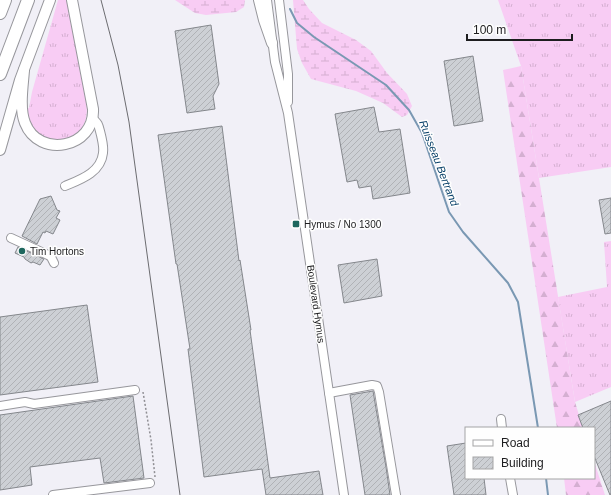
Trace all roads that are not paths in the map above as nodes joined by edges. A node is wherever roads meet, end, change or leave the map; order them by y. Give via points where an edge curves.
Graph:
1 (5, 0) edge
2 (28, 0) edge
3 (50, 0) edge
4 (72, 0) edge
5 (259, 0) edge
6 (267, 0) edge
7 (279, 0) edge
8 (0, 13) edge
9 (272, 43) junction
10 (24, 70) junction
11 (0, 74) edge
12 (288, 113) junction
13 (92, 119) junction
14 (0, 150) edge
15 (65, 186) dead end
16 (11, 238) dead end
17 (54, 263) dead end
18 (135, 390) road end
19 (329, 393) junction
20 (0, 406) edge
21 (501, 419) dead end
22 (502, 427) edge
23 (510, 479) edge
24 (150, 483) road end
25 (52, 495) edge
26 (344, 495) edge
27 (396, 495) edge
28 (512, 495) edge

1 - 8 highway
2 - 11 highway
3 - 10 main road
4 - 13 main road via 92,101
5 - 9 main road
6 - 9 street, Boulevard Hymus
7 - 12 street, Boulevard Hymus via 288,74
9 - 12 street, Boulevard Hymus via 277,76
10 - 13 main road via 22,114 27,127 35,137 54,145 71,142 84,134
10 - 14 main road
12 - 19 street, Boulevard Hymus
13 - 15 street via 99,128 103,149 101,160 94,171
16 - 17 street via 48,255
18 - 20 street via 34,404 25,402
19 - 26 street, Boulevard Hymus
19 - 27 street via 377,386
21 - 22 street
23 - 28 street
24 - 25 street

